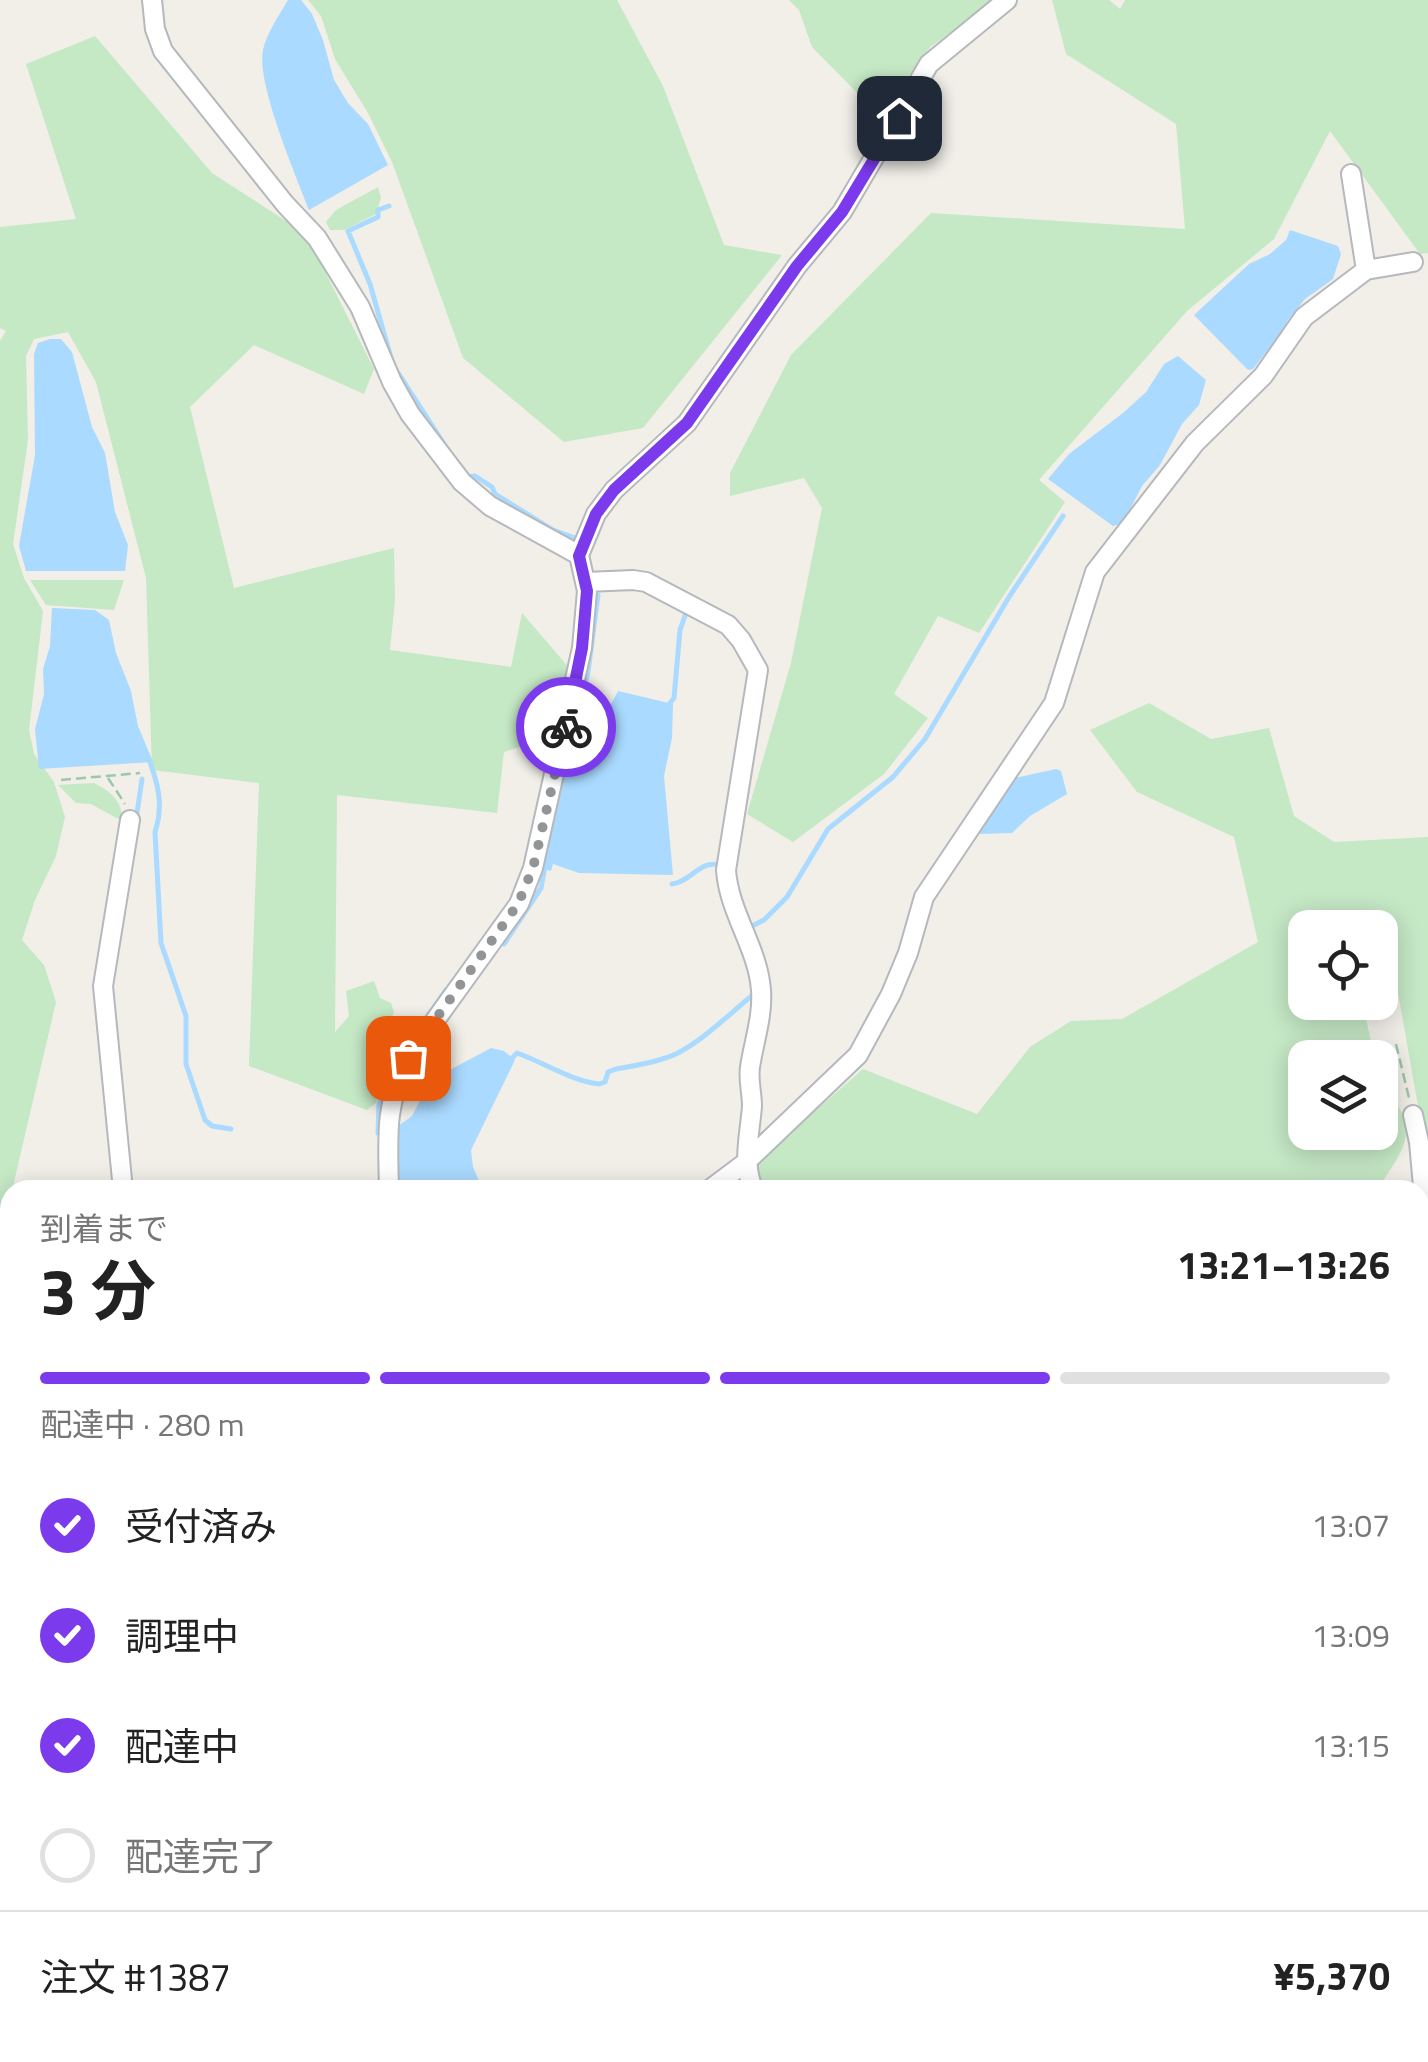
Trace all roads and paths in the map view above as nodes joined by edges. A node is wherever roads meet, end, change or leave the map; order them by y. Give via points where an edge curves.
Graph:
1 (152, 0) edge
2 (1007, 0) edge
3 (1351, 174) dead end
4 (1413, 262) dead end
5 (1366, 270) junction
6 (579, 556) junction
7 (586, 582) junction
8 (140, 773) dead end
9 (107, 777) junction
10 (61, 780) dead end
11 (130, 820) joint
12 (1398, 1052) edge
13 (1413, 1114) joint
14 (745, 1163) junction
15 (121, 1180) edge
16 (389, 1180) edge
17 (722, 1180) edge
18 (749, 1180) edge
19 (1421, 1180) edge

1 - 6 street via 164,52 317,238 360,307 410,414 462,482 490,506
2 - 6 street via 929,64 842,212 687,423 614,490
3 - 5 street
4 - 5 street
5 - 14 street via 1304,317 1263,376 1194,443 1096,572 1054,703 924,897 891,994 858,1055
6 - 7 street
7 - 14 street via 646,582 728,625 758,670 726,870 761,990 748,1074
7 - 16 street via 582,648 533,868 518,904 398,1079 386,1129
8 - 9 path
9 - 10 path
9 - 11 path via 123,796
11 - 15 street via 102,986
12 - 13 path
13 - 19 street
14 - 17 street
14 - 18 street

